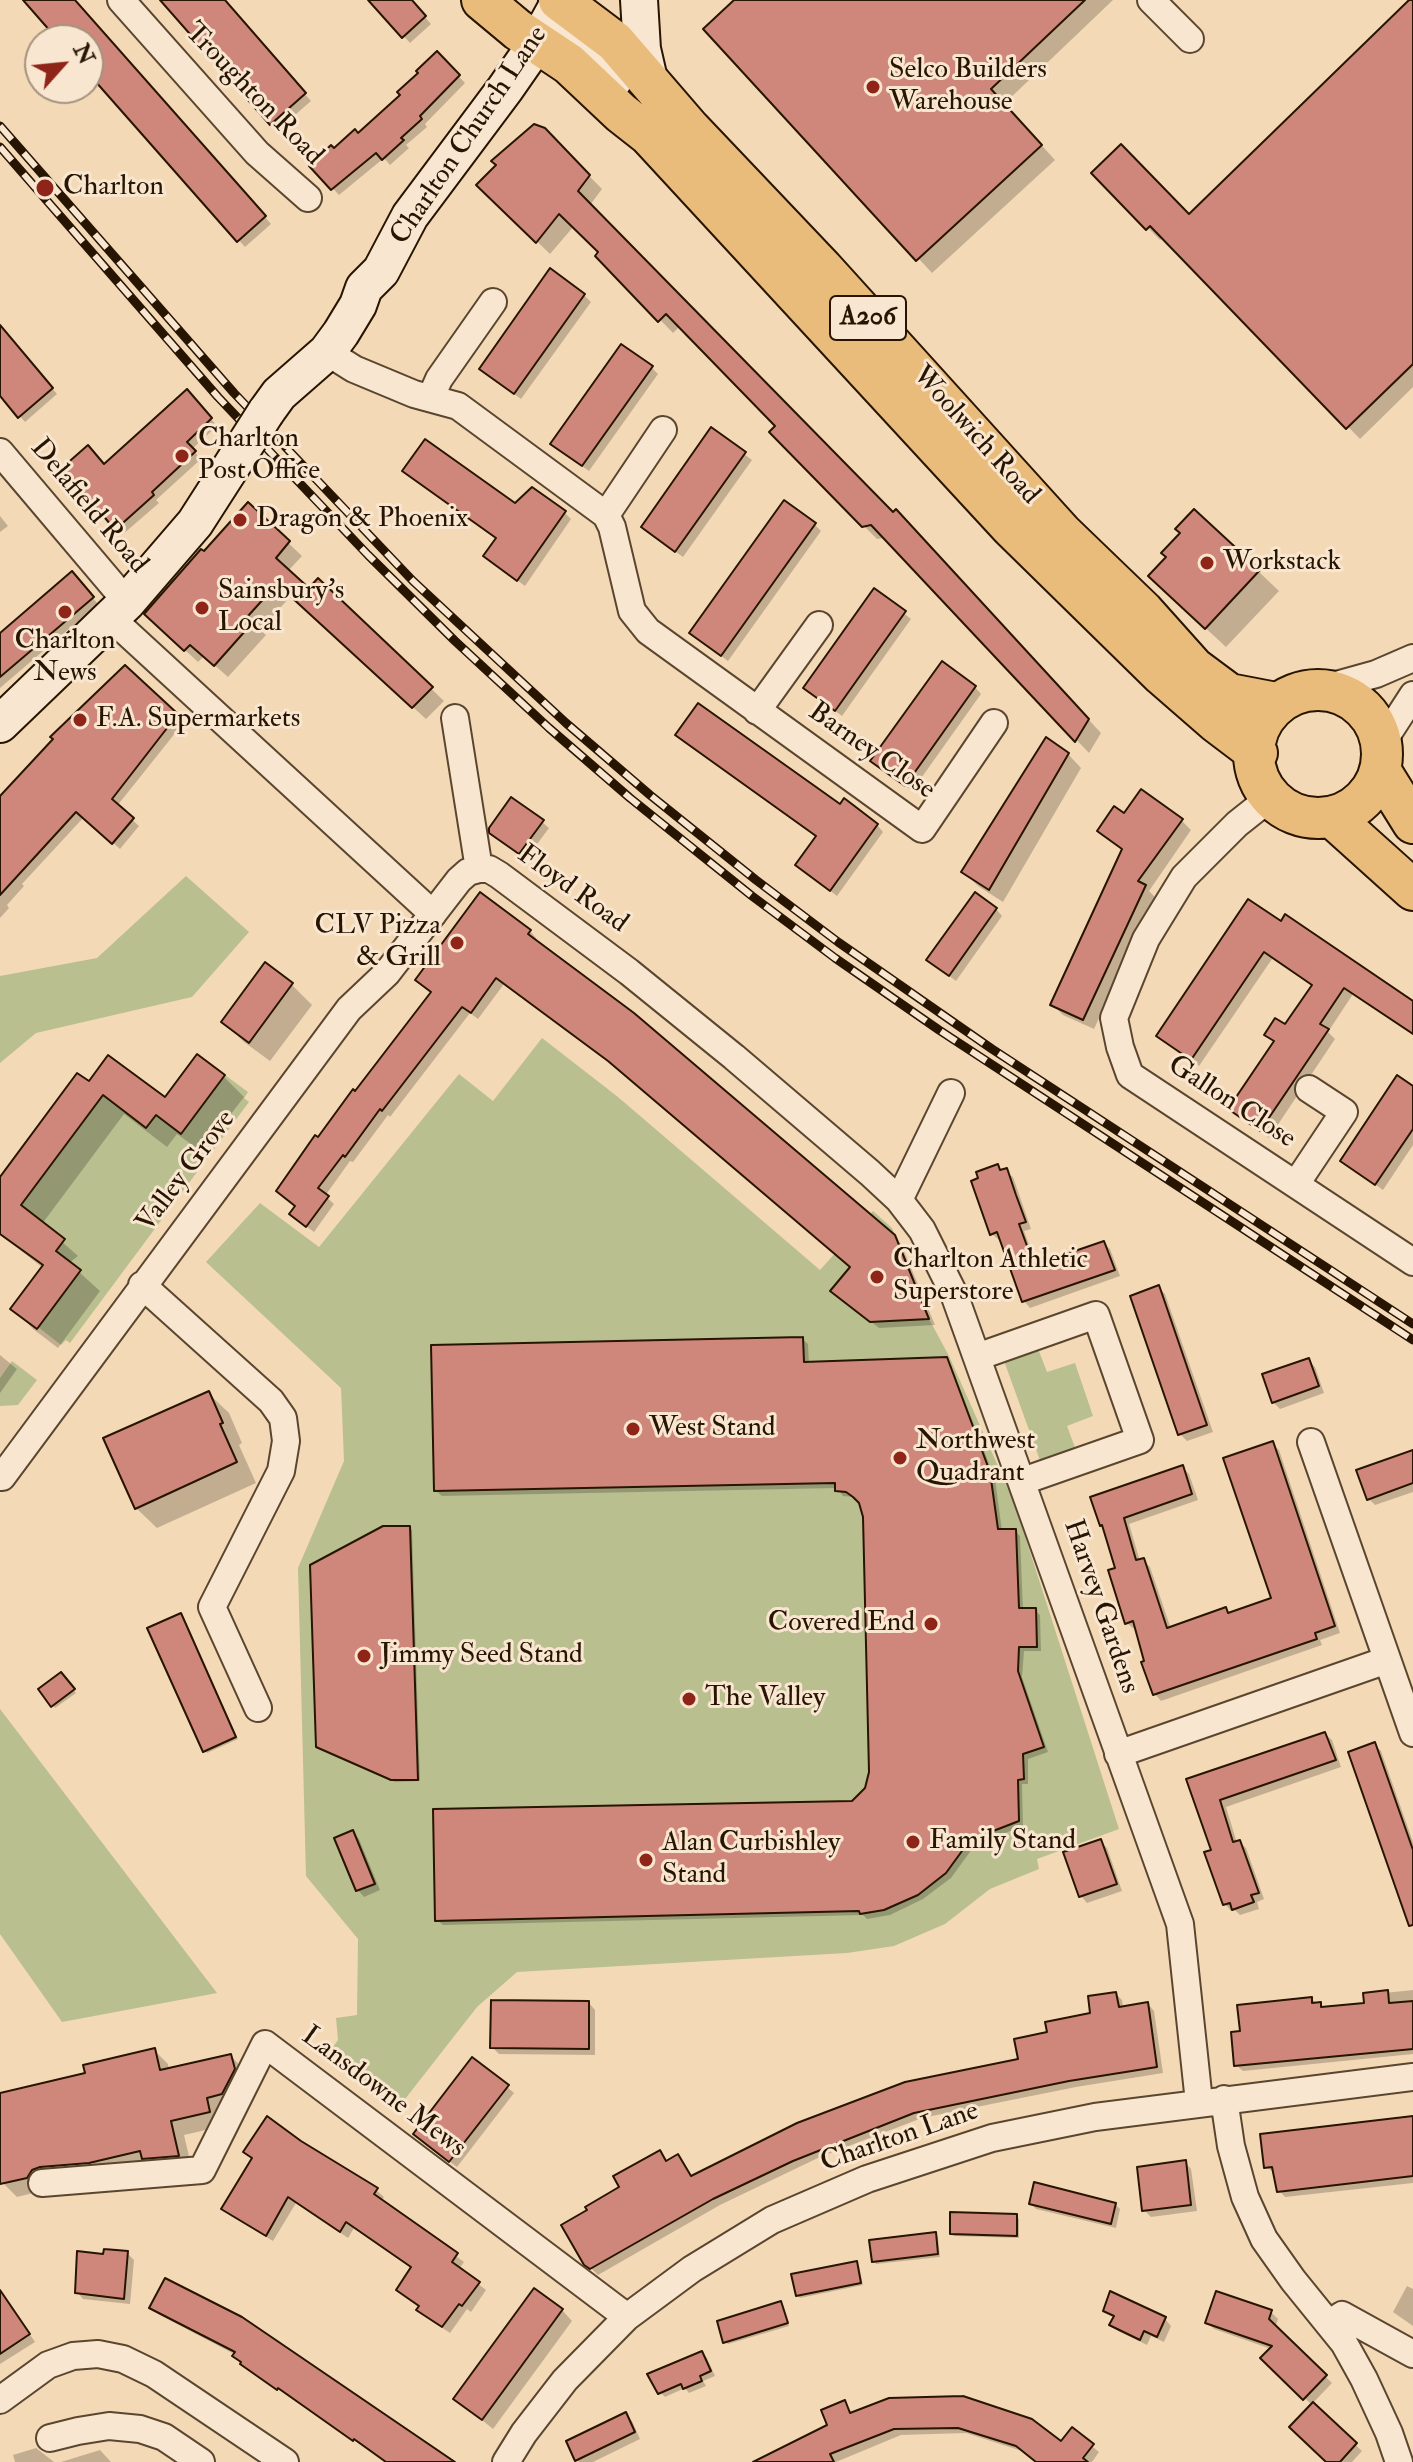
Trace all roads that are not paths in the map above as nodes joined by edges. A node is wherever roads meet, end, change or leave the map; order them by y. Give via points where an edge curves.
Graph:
1 (121, 0) edge
2 (482, 0) edge
3 (560, 0) edge
4 (639, 0) edge
5 (1151, 0) edge
6 (1190, 39) dead end
7 (537, 43) junction
8 (650, 84) junction
9 (649, 135) junction
10 (308, 198) dead end
11 (493, 302) dead end
12 (327, 352) junction
13 (431, 397) junction
14 (663, 430) dead end
15 (0, 452) edge
16 (606, 515) junction
17 (119, 611) junction
18 (819, 625) dead end
19 (1413, 658) edge
20 (1322, 689) junction
21 (1413, 695) edge
22 (1276, 703) junction
23 (757, 711) junction
24 (455, 718) dead end
25 (994, 723) dead end
26 (0, 724) edge
27 (1257, 753) junction
28 (1380, 758) junction
29 (1271, 797) junction
30 (1333, 818) junction
31 (1413, 823) edge
32 (479, 869) junction
33 (1413, 890) edge
34 (433, 914) junction
35 (1309, 1089) dead end
36 (951, 1093) dead end
37 (1296, 1184) junction
38 (899, 1200) junction
39 (1413, 1262) edge
40 (142, 1285) junction
41 (977, 1357) junction
42 (1311, 1442) dead end
43 (2, 1477) edge
44 (1023, 1481) junction
45 (1387, 1660) junction
46 (258, 1708) dead end
47 (1413, 1733) edge
48 (1118, 1754) junction
49 (1413, 2077) edge
50 (1212, 2101) junction
51 (42, 2183) dead end
52 (627, 2317) junction
53 (1330, 2323) junction
54 (1413, 2354) edge
55 (0, 2400) edge
56 (50, 2438) dead end
57 (201, 2462) edge
58 (285, 2462) edge
59 (506, 2462) edge
60 (1399, 2462) edge

1 - 10 street, Troughton Road via 257,153
2 - 7 main road, Woolwich Road / A206
3 - 7 street, Charlton Church Lane
3 - 8 main road, Woolwich Road / A206 via 615,42
3 - 9 street, Woolwich Road via 570,36 638,107
4 - 8 street
5 - 6 street
7 - 9 main road, Woolwich Road / A206 via 569,64
7 - 12 street, Charlton Church Lane via 410,216 381,271 382,293 359,332
8 - 22 main road, Woolwich Road / A206 via 1062,533 1194,668 1229,694
9 - 27 main road, Woolwich Road / A206 via 1011,527 1162,675
11 - 13 street
12 - 13 street via 354,369
12 - 17 street, Charlton Church Lane, bridge via 274,401 195,523
13 - 16 street via 458,406
14 - 16 street
15 - 17 street, Delafield Road
16 - 23 street, Barney Close via 632,611 648,631
17 - 26 street, Charlton Church Lane
17 - 34 street
18 - 23 street
19 - 20 street
20 - 22 main road, Woolwich Road / A206 via 1298,692
20 - 28 main road via 1363,707 1376,726
21 - 28 street
22 - 27 main road via 1265,718
23 - 25 street, Barney Close via 922,829
24 - 32 street
27 - 29 main road via 1260,780
28 - 30 main road via 1374,787 1360,803
28 - 31 main road
29 - 30 main road via 1308,818
29 - 37 street, Gallon Close via 1184,877 1146,939 1114,1018 1130,1075
30 - 33 main road
32 - 34 street, Floyd Road via 459,880
32 - 38 street, Floyd Road via 499,875 629,972
34 - 40 street, Valley Grove via 387,973 349,1009
35 - 37 street, Gallon Close via 1344,1112
36 - 38 street
37 - 39 street, Gallon Close
38 - 41 street, Harvey Gardens via 940,1261
40 - 43 street, Valley Grove
40 - 46 street via 271,1401 283,1418 281,1471 212,1607
41 - 44 street, Harvey Gardens
41 - 44 street via 1096,1315 1140,1440
42 - 45 street
44 - 48 street, Harvey Gardens
45 - 47 street
45 - 48 street
48 - 50 street, Harvey Gardens via 1180,1924
49 - 50 street, Charlton Lane
50 - 52 street, Charlton Lane via 992,2138 867,2179 772,2220
50 - 53 street, Harvey Gardens via 1264,2239
51 - 52 street, Lansdowne Mews via 202,2170 265,2044
52 - 59 street, Charlton Lane via 565,2380
53 - 54 street via 1342,2315
53 - 60 street, Harvey Gardens via 1364,2379
55 - 58 street via 48,2365 73,2356 123,2359
56 - 57 street via 109,2426 140,2429 164,2437

